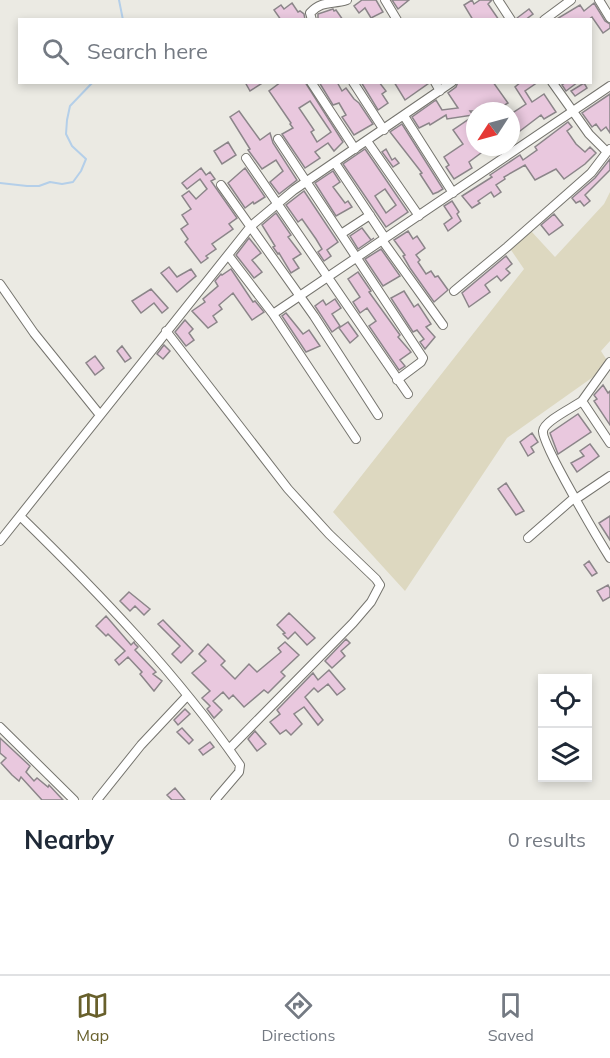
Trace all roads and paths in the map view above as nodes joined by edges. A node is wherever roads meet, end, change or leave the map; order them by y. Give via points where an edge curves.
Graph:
1 (347, 0) edge
2 (384, 0) edge
3 (498, 0) edge
4 (599, 0) edge
5 (566, 2) edge
6 (311, 18) edge
7 (396, 18) edge
8 (510, 18) edge
9 (546, 18) edge
10 (610, 18) edge
11 (312, 84) edge
12 (354, 84) edge
13 (436, 84) edge
14 (450, 84) edge
15 (553, 84) edge
16 (610, 86) edge
17 (440, 91) junction
18 (573, 112) junction
19 (404, 116) junction
20 (384, 130) junction
21 (278, 139) dead end
22 (367, 141) junction
23 (355, 149) junction
24 (608, 150) edge
25 (246, 158) dead end
26 (334, 163) junction
27 (307, 182) junction
28 (221, 185) dead end
29 (453, 193) junction
30 (278, 202) junction
31 (370, 214) junction
32 (419, 216) junction
33 (251, 226) junction
34 (341, 234) junction
35 (384, 239) junction
36 (228, 255) junction
37 (355, 258) junction
38 (327, 278) junction
39 (0, 284) edge
40 (454, 291) dead end
41 (299, 297) junction
42 (273, 314) junction
43 (443, 325) dead end
44 (166, 331) junction
45 (610, 362) edge
46 (397, 380) junction
47 (408, 394) dead end
48 (582, 401) junction
49 (100, 415) junction
50 (378, 416) dead end
51 (356, 439) dead end
52 (610, 443) edge
53 (610, 476) edge
54 (575, 498) junction
55 (21, 516) junction
56 (528, 538) dead end
57 (0, 541) edge
58 (610, 558) edge
59 (187, 696) junction
60 (0, 727) edge
61 (229, 749) junction
62 (74, 800) edge
63 (97, 800) edge
64 (215, 800) edge

1 - 6 street via 329,1 316,8
2 - 7 street
3 - 8 street
4 - 10 street
5 - 9 street
11 - 23 street
12 - 20 street
13 - 17 street
14 - 17 street
15 - 18 street
16 - 18 street
17 - 19 street
18 - 24 street via 595,142
18 - 29 street
19 - 20 street
19 - 29 street
20 - 22 street
21 - 27 street
22 - 23 street
22 - 32 street
23 - 26 street
24 - 40 street via 591,173
25 - 30 street
26 - 27 street
26 - 31 street
27 - 30 street
27 - 34 street
28 - 33 street
29 - 32 street
30 - 33 street
30 - 38 street
31 - 34 street
31 - 35 street
32 - 35 street
33 - 36 street
33 - 41 street
34 - 37 street
35 - 37 street
35 - 43 street
36 - 42 street
36 - 44 street
37 - 38 street
37 - 46 street via 423,358
38 - 41 street
38 - 46 street
39 - 49 street
41 - 42 street
41 - 50 street
42 - 51 street
44 - 49 street
44 - 61 street via 288,489 380,585 353,623
45 - 48 street
46 - 47 street
48 - 52 street
48 - 54 street via 549,422 543,432
49 - 55 street
53 - 54 street
54 - 56 street
54 - 58 street
55 - 57 street
55 - 59 street via 148,649
59 - 61 street
59 - 63 street
60 - 62 street
61 - 64 street via 241,769

